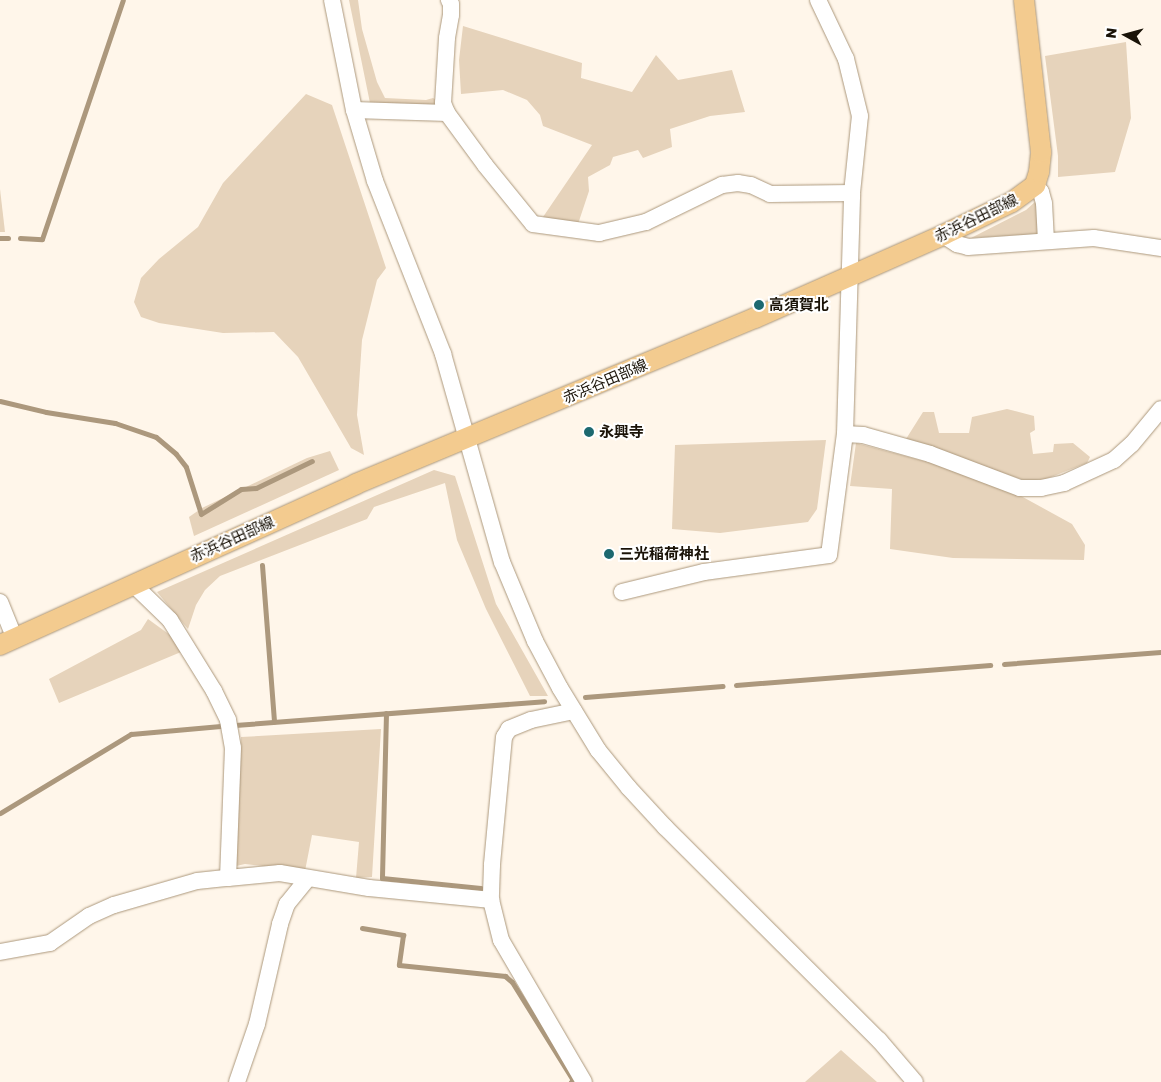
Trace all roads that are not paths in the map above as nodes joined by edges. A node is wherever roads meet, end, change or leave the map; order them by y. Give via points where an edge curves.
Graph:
1 (332, 0) edge
2 (449, 0) edge
3 (818, 0) edge
4 (1024, 0) edge
5 (354, 110) junction
6 (447, 113) junction
7 (1035, 185) junction
8 (852, 193) junction
9 (943, 235) junction
10 (1046, 241) junction
11 (1161, 248) edge
12 (850, 276) junction
13 (1161, 409) edge
14 (845, 434) junction
15 (467, 437) junction
16 (134, 584) junction
17 (622, 592) dead end
18 (0, 602) edge
19 (8, 642) edge
20 (574, 711) junction
21 (228, 878) junction
22 (308, 878) junction
23 (491, 900) junction
24 (0, 952) edge
25 (237, 1082) edge
26 (584, 1082) edge
27 (915, 1082) edge

1 - 5 street
2 - 6 street via 452,4 444,103
3 - 8 street via 846,59 860,116
4 - 7 main road, 赤浜谷田部線 via 1041,152 1040,172
5 - 6 street
5 - 15 street via 375,181 443,354
6 - 8 street via 484,165 533,224 551,228 599,233 646,222 722,185 738,183 770,194
7 - 9 main road, 赤浜谷田部線 via 1012,202
7 - 10 street via 1044,203
8 - 12 street
9 - 10 street via 968,247
9 - 12 main road, 赤浜谷田部線
10 - 11 street via 1094,238
12 - 14 street
12 - 15 main road, 赤浜谷田部線
13 - 14 street via 1114,460 1064,483 1042,488 1020,488 930,454 863,435
14 - 17 street via 829,555 704,572
15 - 16 main road, 赤浜谷田部線
15 - 20 street via 492,531 517,601
16 - 19 main road, 赤浜谷田部線
16 - 21 street via 170,620 228,720 233,748
18 - 19 street
20 - 23 street via 531,720 509,729 504,737
20 - 27 street via 598,750 659,821 879,1040
21 - 22 street via 280,873
21 - 24 street via 197,881 114,905 90,916 50,943
22 - 23 street via 369,888
22 - 25 street via 287,904 280,924 256,1024
23 - 26 street via 501,940

